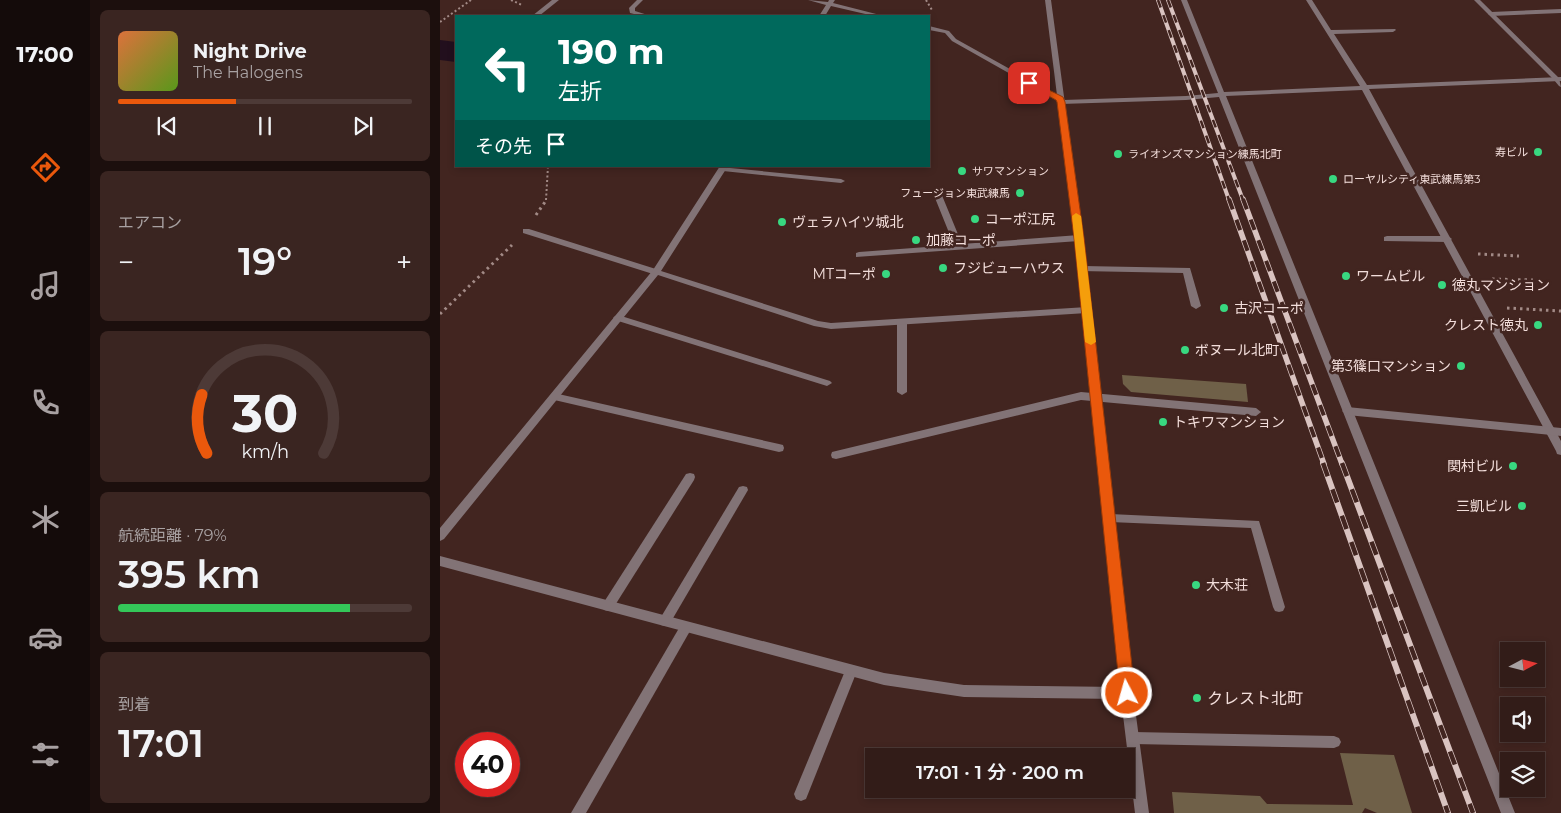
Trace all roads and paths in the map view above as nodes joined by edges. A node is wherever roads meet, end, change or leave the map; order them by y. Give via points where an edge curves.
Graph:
1 (471, 0) edge
2 (556, 0) edge
3 (640, 0) edge
4 (811, 0) edge
5 (1048, 0) edge
6 (1184, 0) edge
7 (1309, 0) edge
8 (1477, 0) edge
9 (831, 2) edge
10 (1561, 11) edge
11 (1491, 14) junction
12 (537, 15) edge
13 (644, 15) edge
14 (823, 15) edge
15 (877, 15) edge
16 (440, 22) edge
17 (930, 28) edge
18 (1393, 30) dead end
19 (1330, 32) junction
20 (1560, 81) edge
21 (1365, 88) junction
22 (1221, 96) junction
23 (1060, 100) junction
24 (548, 167) edge
25 (724, 167) edge
26 (841, 181) dead end
27 (937, 193) dead end
28 (526, 231) junction
29 (1079, 238) junction
30 (1387, 239) dead end
31 (1448, 239) junction
32 (959, 247) junction
33 (1455, 253) junction
34 (859, 255) dead end
35 (1519, 256) dead end
36 (1082, 268) junction
37 (656, 272) junction
38 (1469, 278) junction
39 (1533, 280) dead end
40 (1196, 306) dead end
41 (1484, 306) junction
42 (1087, 310) junction
43 (1561, 311) edge
44 (440, 314) edge
45 (618, 318) junction
46 (902, 322) junction
47 (827, 383) dead end
48 (902, 392) dead end
49 (554, 397) junction
50 (1097, 397) junction
51 (1347, 411) junction
52 (1256, 412) dead end
53 (1556, 432) edge
54 (779, 448) dead end
55 (1561, 451) edge
56 (836, 455) dead end
57 (690, 478) dead end
58 (743, 490) dead end
59 (1110, 518) junction
60 (440, 536) edge
61 (440, 561) edge
62 (608, 606) junction
63 (1278, 607) dead end
64 (665, 621) junction
65 (686, 627) junction
66 (852, 671) junction
67 (1127, 693) junction
68 (1133, 738) junction
69 (1334, 742) dead end
70 (801, 794) dead end
71 (578, 813) edge
72 (1142, 813) edge
73 (1508, 813) edge

1 - 16 path
2 - 12 street
3 - 13 street via 632,12
4 - 9 street
5 - 23 street
6 - 22 street
7 - 19 street
8 - 11 street
9 - 14 street
9 - 15 street
10 - 11 street
11 - 20 street
17 - 23 street via 947,32 962,45
18 - 19 street
19 - 21 street
20 - 21 street
21 - 22 street
21 - 31 street
22 - 23 street
22 - 51 street
23 - 29 street
24 - 28 path via 547,199
25 - 26 street
25 - 37 street
27 - 32 street
28 - 37 street
28 - 44 path
29 - 32 street
29 - 36 street
30 - 31 street
31 - 33 street
32 - 34 street
33 - 35 path
33 - 38 street
36 - 40 street via 1187,270
36 - 42 street
37 - 45 street
37 - 46 street via 817,324
38 - 39 path
38 - 41 street
41 - 43 path
41 - 53 street
42 - 46 street
42 - 50 street
45 - 47 street
45 - 49 street
46 - 48 street
49 - 54 street
49 - 60 street
50 - 52 street
50 - 56 street via 1081,396
50 - 59 street
51 - 53 street
51 - 73 street
53 - 55 street
57 - 62 street
58 - 64 street
59 - 63 street via 1255,524
59 - 67 street
61 - 62 street
62 - 64 street
64 - 65 street
65 - 66 street
65 - 71 street
66 - 67 street via 916,685 964,691
66 - 70 street
67 - 68 street
68 - 69 street
68 - 72 street

